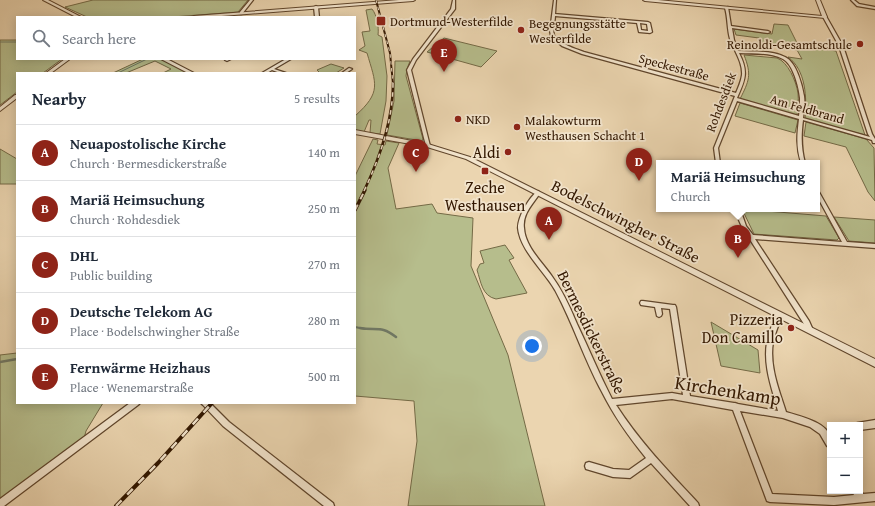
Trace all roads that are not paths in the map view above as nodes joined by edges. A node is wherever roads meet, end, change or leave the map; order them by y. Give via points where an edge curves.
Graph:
1 (45, 0) edge
2 (252, 0) edge
3 (401, 0) edge
4 (413, 0) edge
5 (454, 0) edge
6 (555, 0) edge
7 (644, 0) edge
8 (818, 0) edge
9 (852, 0) edge
10 (686, 2) edge
11 (316, 7) junction
12 (727, 8) junction
13 (875, 8) edge
14 (241, 13) junction
15 (554, 15) junction
16 (77, 16) edge
17 (206, 16) edge
18 (318, 16) edge
19 (825, 16) junction
20 (638, 22) dead end
21 (730, 27) junction
22 (768, 32) dead end
23 (738, 52) junction
24 (67, 60) edge
25 (165, 60) edge
26 (287, 60) edge
27 (272, 69) junction
28 (350, 69) dead end
29 (49, 72) edge
30 (190, 72) edge
31 (266, 72) edge
32 (281, 72) edge
33 (346, 72) edge
34 (16, 97) edge
35 (736, 97) junction
36 (0, 108) edge
37 (802, 119) junction
38 (356, 132) edge
39 (874, 140) edge
40 (428, 146) junction
41 (718, 160) edge
42 (801, 160) edge
43 (538, 194) junction
44 (820, 198) edge
45 (738, 212) edge
46 (751, 237) junction
47 (845, 244) junction
48 (875, 246) edge
49 (645, 305) dead end
50 (658, 305) junction
51 (659, 314) dead end
52 (779, 315) junction
53 (810, 330) junction
54 (875, 363) edge
55 (687, 398) junction
56 (611, 402) junction
57 (135, 404) edge
58 (206, 404) edge
59 (735, 406) junction
60 (784, 414) junction
61 (875, 424) edge
62 (863, 426) edge
63 (827, 431) edge
64 (650, 459) junction
65 (589, 466) dead end
66 (859, 494) edge
67 (875, 497) edge
68 (862, 498) junction
69 (0, 504) edge
70 (330, 506) edge
71 (695, 506) edge

1 - 16 street
2 - 14 street
3 - 4 street
3 - 11 street
5 - 40 street via 454,9 409,70
6 - 15 street, Speckestraße
7 - 10 street
8 - 19 street
9 - 13 street via 858,5
10 - 12 street
11 - 14 street
11 - 18 street
12 - 19 street
12 - 21 street, Rohdesdiek
14 - 17 street
15 - 20 street
15 - 35 street, Speckestraße via 553,36 569,48
19 - 39 street via 841,46
21 - 22 street
21 - 23 street, Rohdesdiek via 732,41
23 - 35 street, Rohdesdiek via 745,69
23 - 37 street via 778,56 790,62 801,85
24 - 29 street
25 - 30 street
26 - 27 street
27 - 31 street
27 - 32 street
28 - 33 street
34 - 36 street
35 - 37 street, Am Feldbrand
35 - 41 street, Rohdesdiek via 716,148
37 - 39 street, Am Feldbrand
37 - 42 street via 798,147
38 - 40 street, Bodelschwingher Straße
40 - 43 street, Bodelschwingher Straße via 468,158
43 - 52 street, Bodelschwingher Straße
43 - 56 street, Bermesdickerstraße via 521,222 523,236 559,293
44 - 47 street
45 - 46 street
46 - 47 street
46 - 53 street
47 - 48 street
49 - 50 street
50 - 51 street
50 - 55 street via 673,307
52 - 53 street, Bodelschwingher Straße
52 - 60 street via 770,341 769,354
53 - 54 street, Bodelschwingher Straße
55 - 56 street, Kirchenkamp via 654,397
55 - 59 street, Kirchenkamp
56 - 64 street, Bermesdickerstraße via 635,441
57 - 69 street
58 - 70 street via 226,424
59 - 60 street, Kirchenkamp
59 - 68 street via 770,498
60 - 63 street, Kirchenkamp
61 - 62 street
64 - 65 street via 630,474 613,473
64 - 71 street, Bermesdickerstraße
66 - 68 street
67 - 68 street

